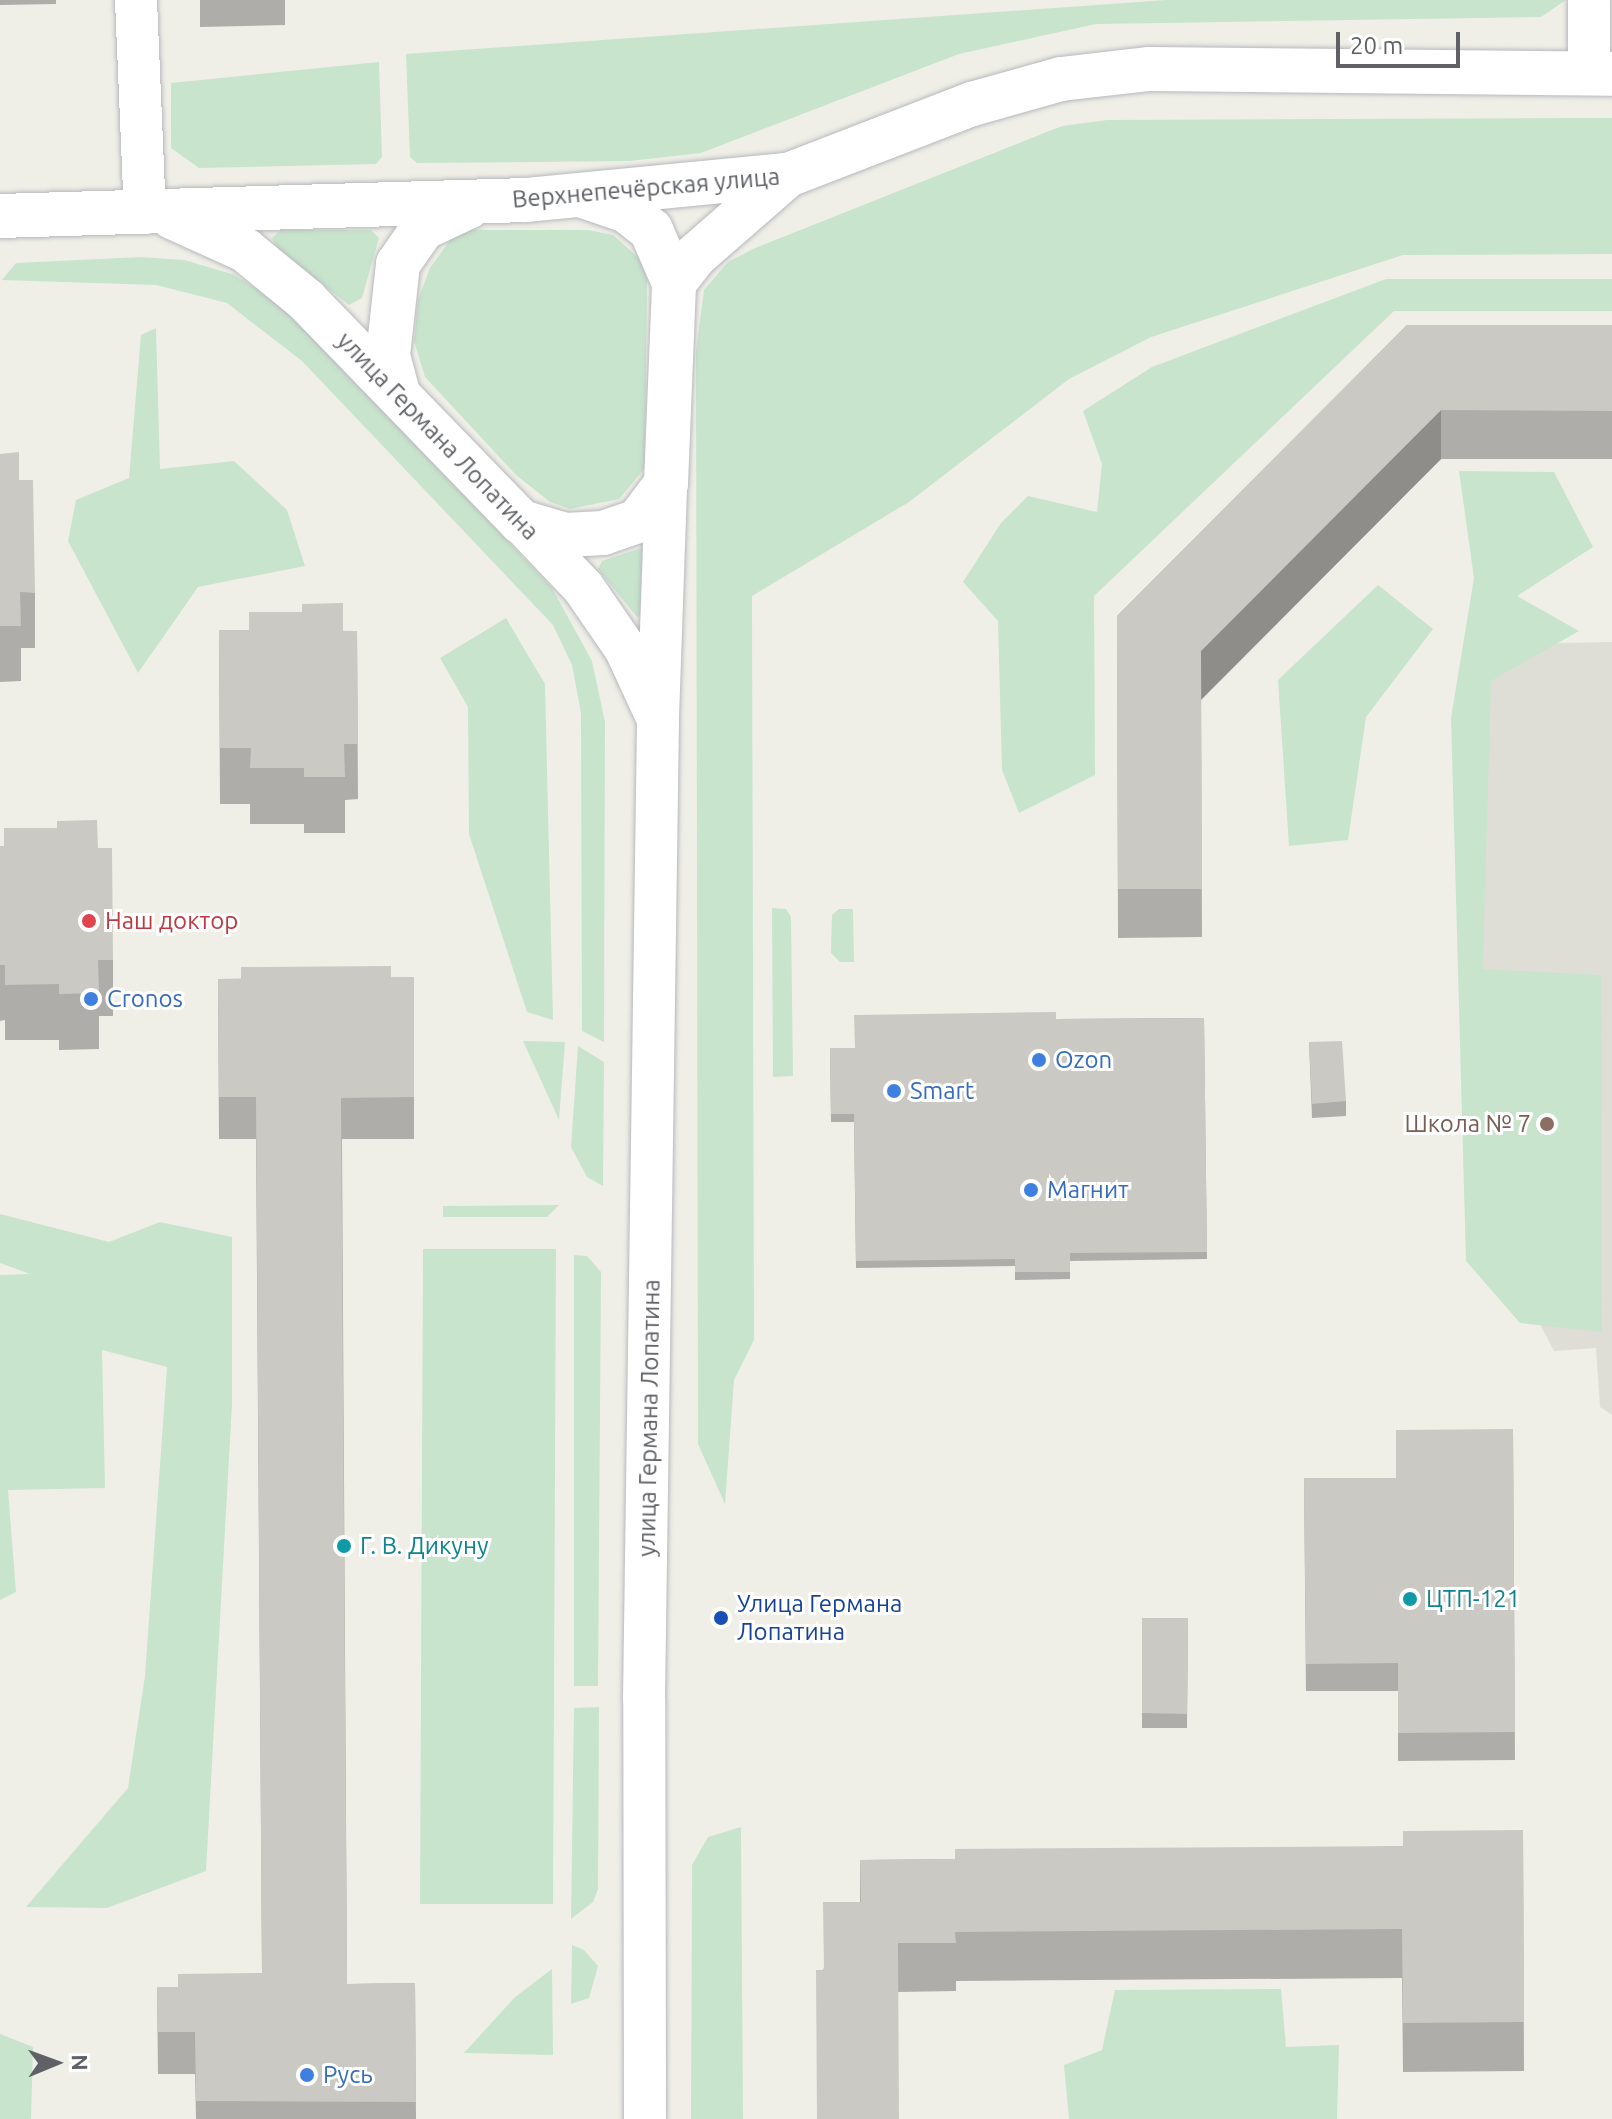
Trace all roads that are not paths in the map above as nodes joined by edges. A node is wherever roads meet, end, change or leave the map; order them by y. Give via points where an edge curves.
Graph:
1 (136, 0) edge
2 (1589, 0) edge
3 (1600, 74) edge
4 (788, 175) junction
5 (580, 195) junction
6 (477, 202) junction
7 (154, 213) junction
8 (0, 216) edge
9 (674, 283) junction
10 (398, 393) junction
11 (666, 484) junction
12 (521, 522) junction
13 (658, 717) junction
14 (645, 2119) edge

1 - 7 street via 138,74
2 - 3 street
3 - 4 street, Верхнепечёрская улица via 1149,69 1061,79 972,104
4 - 5 street, Верхнепечёрская улица
4 - 9 street via 695,256
5 - 6 street, Верхнепечёрская улица
5 - 9 street via 627,211 651,230
6 - 7 street, Верхнепечёрская улица
6 - 10 street via 423,228 398,264 388,355
7 - 8 street, Верхнепечёрская улица
7 - 10 street, улица Германа Лопатина via 245,250 306,300
9 - 11 street, улица Германа Лопатина
10 - 12 street, улица Германа Лопатина
11 - 12 street via 638,521 603,533 566,535
11 - 13 street, улица Германа Лопатина
12 - 13 street, улица Германа Лопатина via 583,587 625,648
13 - 14 street, улица Германа Лопатина via 644,1699

